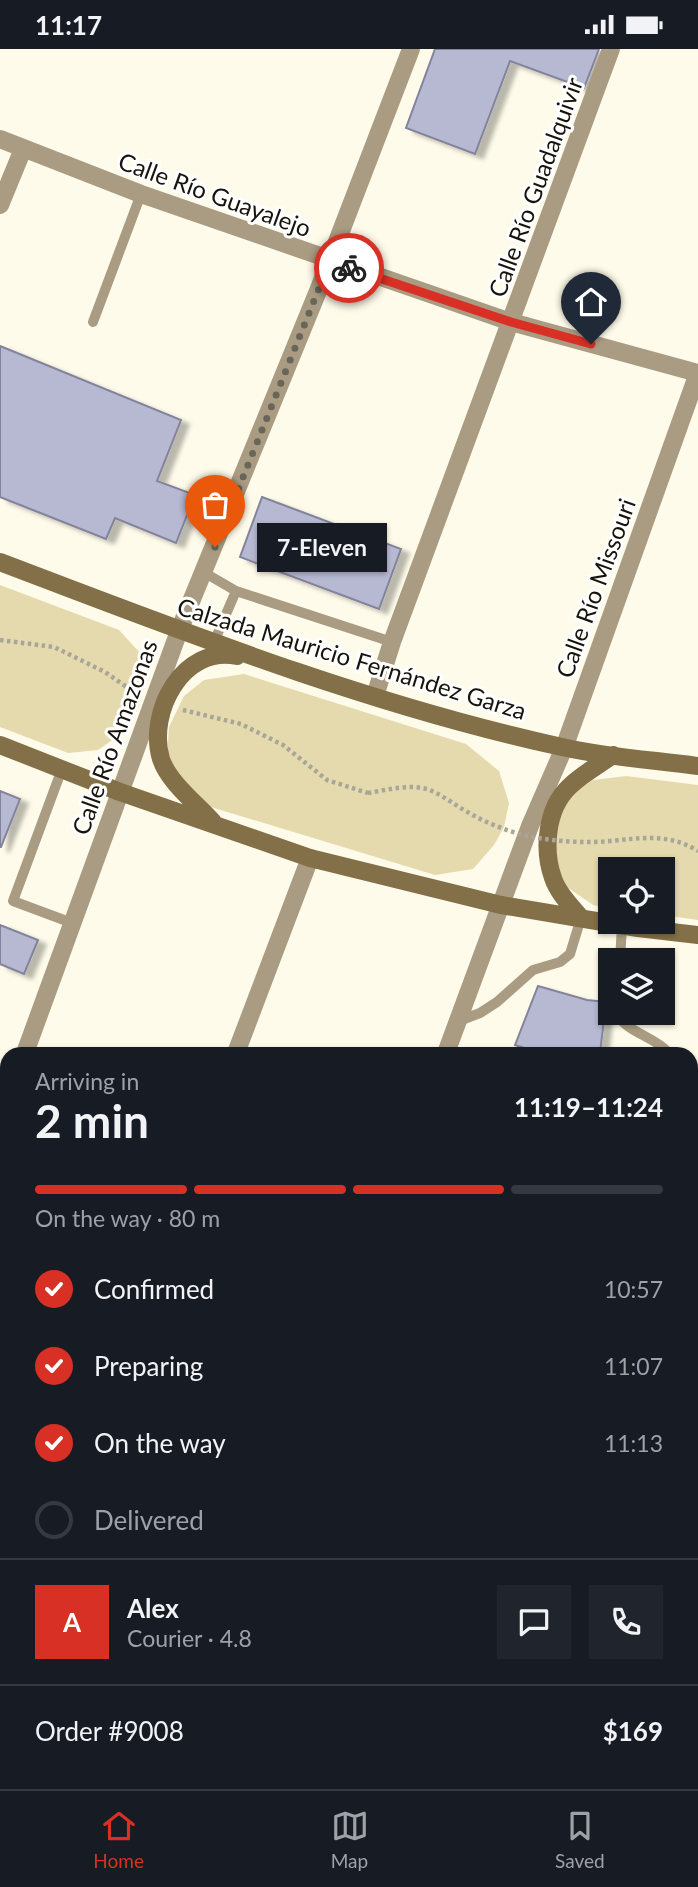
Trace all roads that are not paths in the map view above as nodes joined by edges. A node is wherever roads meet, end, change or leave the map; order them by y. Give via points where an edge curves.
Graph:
1 (411, 49) edge
2 (611, 49) edge
3 (0, 139) edge
4 (23, 149) junction
5 (141, 194) junction
6 (0, 205) edge
7 (330, 261) junction
8 (93, 322) dead end
9 (511, 322) junction
10 (698, 373) edge
11 (0, 562) edge
12 (205, 573) junction
13 (236, 591) junction
14 (179, 631) junction
15 (214, 642) junction
16 (392, 642) junction
17 (265, 662) junction
18 (375, 696) junction
19 (159, 702) junction
20 (0, 745) edge
21 (564, 748) junction
22 (613, 755) junction
23 (698, 766) edge
24 (62, 769) junction
25 (120, 792) junction
26 (216, 825) junction
27 (310, 858) junction
28 (501, 905) junction
29 (581, 918) junction
30 (598, 921) edge
31 (72, 923) junction
32 (675, 932) edge
33 (698, 935) edge
34 (459, 1021) junction
35 (626, 1025) edge
36 (27, 1047) edge
37 (238, 1047) edge
38 (448, 1047) edge
39 (662, 1047) edge

1 - 7 street, Calle Río Amazonas
2 - 9 street, Calle Río Guadalquivir
3 - 4 street, Calle Río Guayalejo
4 - 5 street, Calle Río Guayalejo
4 - 6 street
5 - 7 street, Calle Río Guayalejo
5 - 8 lane
7 - 9 street, Calle Río Guayalejo
7 - 12 street, Calle Río Amazonas
9 - 10 street, Calle Río Guayalejo
9 - 16 street, Calle Río Guadalquivir
10 - 21 street, Calle Río Missouri
11 - 14 main road, Calzada Mauricio Fernández Garza
12 - 13 lane
12 - 14 street, Calle Río Amazonas
13 - 15 lane
13 - 16 lane
14 - 15 main road, Calzada Mauricio Fernández Garza
14 - 19 street, Calle Río Amazonas
15 - 17 main road, Calzada Mauricio Fernández Garza
16 - 18 street, Calle Río Guadalquivir
17 - 18 main road, Calzada Mauricio Fernández Garza
17 - 19 main road via 226,654 206,657 189,668
18 - 21 main road, Calzada Mauricio Fernández Garza
19 - 25 street, Calle Río Amazonas
19 - 26 main road via 162,760 171,777
20 - 24 main road
21 - 22 main road, Calzada Mauricio Fernández Garza
21 - 28 street, Calle Río Missouri
22 - 23 main road, Calzada Mauricio Fernández Garza
22 - 29 main road via 568,787 556,805 547,842 556,884
24 - 25 main road
24 - 31 lane via 13,901
25 - 26 main road
25 - 31 street, Calle Río Amazonas
26 - 27 main road
27 - 28 main road
27 - 37 street
28 - 29 main road
28 - 34 street, Calle Río Missouri
29 - 30 main road
29 - 34 lane via 570,954 561,962 534,969 497,1002
31 - 36 street, Calle Río Amazonas
32 - 33 main road
34 - 38 street, Calle Río Missouri
35 - 39 lane

